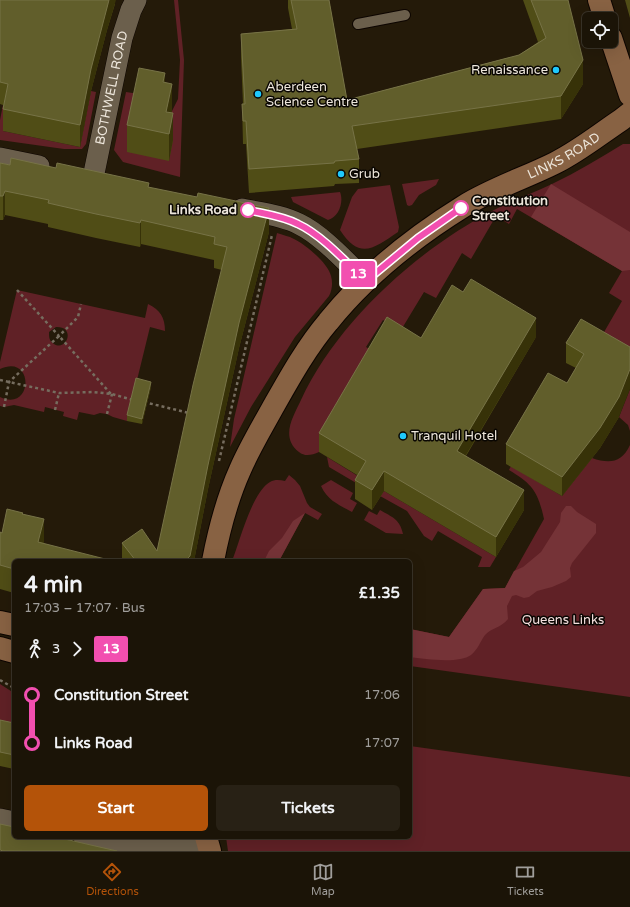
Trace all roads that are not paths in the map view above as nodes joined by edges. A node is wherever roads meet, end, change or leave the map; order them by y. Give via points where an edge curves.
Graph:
1 (136, 0) edge
2 (599, 0) edge
3 (603, 12) edge
4 (406, 15) dead end
5 (358, 24) dead end
6 (614, 48) edge
7 (630, 95) edge
8 (630, 113) edge
9 (0, 158) edge
10 (54, 170) edge
11 (114, 182) edge
12 (226, 206) edge
13 (366, 281) junction
14 (213, 559) edge
15 (0, 622) edge
16 (12, 625) edge
17 (0, 648) edge
18 (12, 651) edge
19 (0, 819) edge
20 (12, 822) edge
21 (93, 839) edge
22 (208, 842) edge
23 (161, 851) edge

1 - 11 street, BOTHWELL ROAD via 122,38 85,176
2 - 3 street
4 - 5 lane
6 - 7 street
8 - 13 street, LINKS ROAD via 557,162 489,192 446,217
9 - 10 street
12 - 13 street via 300,224
13 - 14 street, LINKS ROAD via 328,322 307,350 252,445 232,491
15 - 16 street
17 - 18 street
19 - 20 street
21 - 23 street
22 - 23 street

